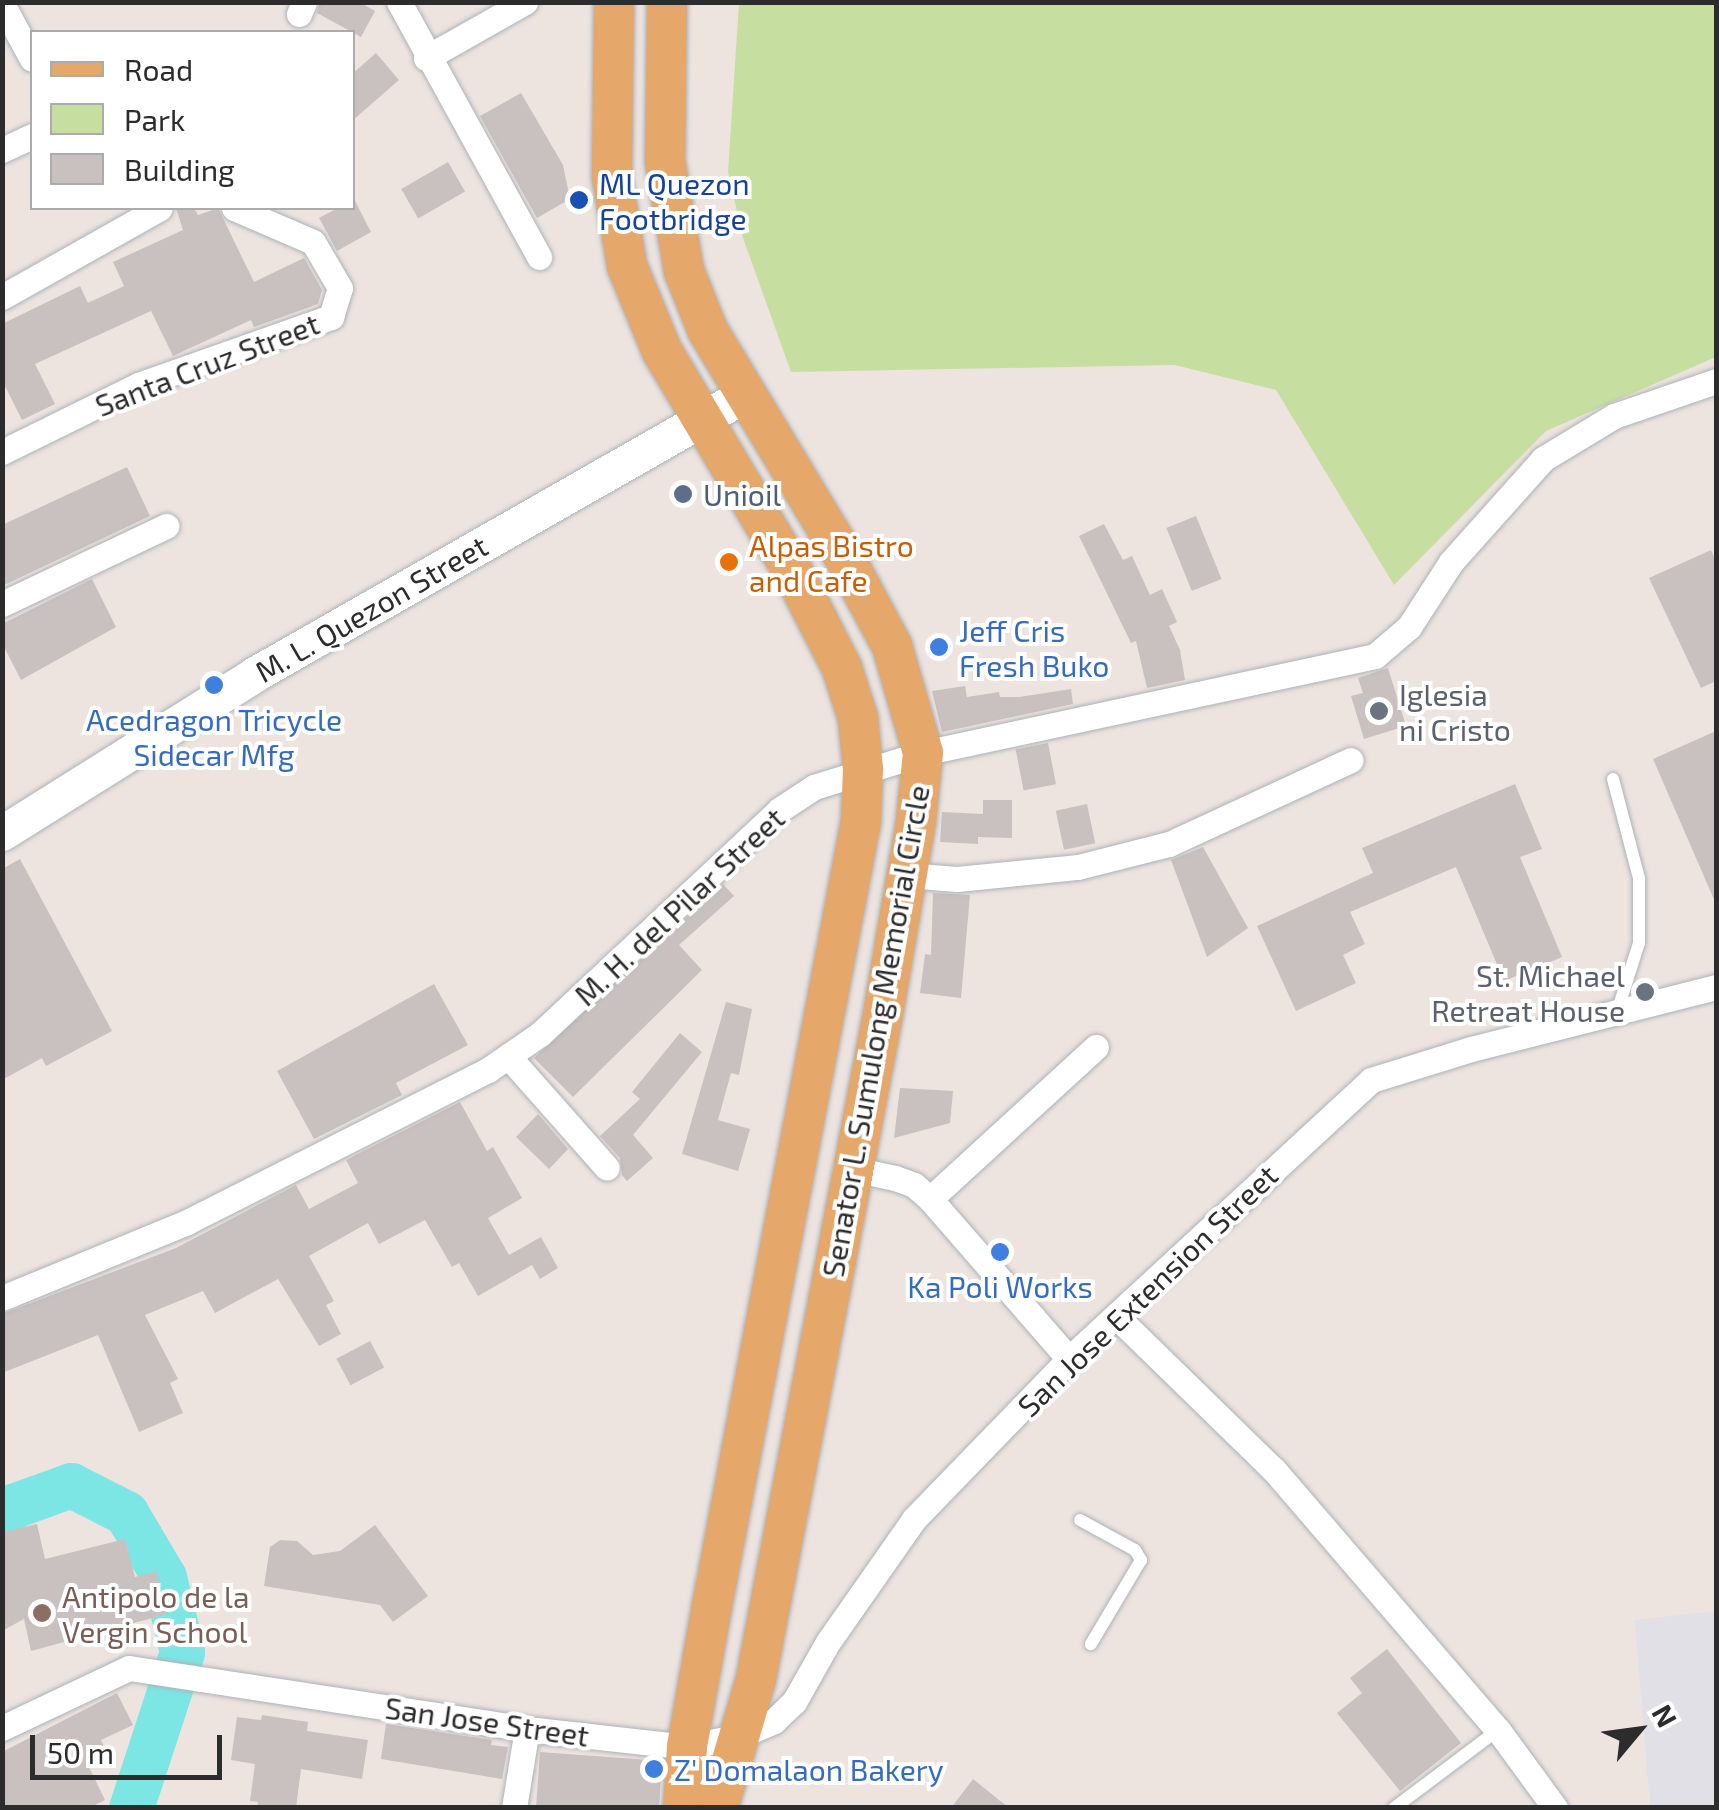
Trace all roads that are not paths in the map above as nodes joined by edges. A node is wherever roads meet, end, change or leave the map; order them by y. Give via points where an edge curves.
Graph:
1 (399, 2) edge
2 (524, 2) edge
3 (614, 2) edge
4 (667, 2) edge
5 (5, 14) edge
6 (30, 55) edge
7 (426, 58) junction
8 (30, 137) edge
9 (2, 150) edge
10 (156, 210) edge
11 (239, 210) edge
12 (539, 257) dead end
13 (2, 297) edge
14 (1716, 380) edge
15 (746, 394) junction
16 (700, 420) junction
17 (2, 452) edge
18 (166, 526) dead end
19 (2, 604) edge
20 (922, 753) junction
21 (1351, 760) dead end
22 (864, 769) junction
23 (1613, 779) dead end
24 (2, 834) edge
25 (906, 875) junction
26 (1716, 987) edge
27 (1617, 1012) junction
28 (1096, 1047) dead end
29 (508, 1056) junction
30 (607, 1168) dead end
31 (853, 1169) junction
32 (930, 1199) junction
33 (2, 1298) edge
34 (1116, 1316) junction
35 (1069, 1359) junction
36 (1080, 1520) dead end
37 (1091, 1644) dead end
38 (2, 1728) edge
39 (527, 1729) junction
40 (1498, 1730) junction
41 (739, 1736) junction
42 (687, 1747) junction
43 (510, 1806) edge
44 (683, 1808) edge
45 (718, 1808) edge
46 (1394, 1808) edge
47 (1555, 1808) edge

1 - 7 street
2 - 7 street
3 - 16 main road, Senator L. Sumulong Memorial Circle via 612,165 627,266 662,352
4 - 15 main road, Senator L. Sumulong Memorial Circle via 666,161 684,271 708,331
5 - 6 street
7 - 12 street
8 - 9 street
10 - 13 street
11 - 17 street, Santa Cruz Street via 313,242 340,288 331,317 138,384
14 - 20 street, M. H. del Pilar Street via 1614,416 1543,459 1451,562 1409,627 1375,656
15 - 16 street, M. L. Quezon Street
15 - 20 main road, Senator L. Sumulong Memorial Circle via 892,646
16 - 22 main road, Senator L. Sumulong Memorial Circle via 793,572 842,668
16 - 24 street, M. L. Quezon Street via 255,674
18 - 19 street
20 - 22 street, M. H. del Pilar Street
20 - 25 main road, Senator L. Sumulong Memorial Circle
21 - 25 street via 1168,844 1096,863 957,879
22 - 29 street, M. H. del Pilar Street via 814,787 779,810 540,1034
22 - 42 main road, Senator L. Sumulong Memorial Circle via 861,822
23 - 27 lane via 1639,878 1638,943
25 - 31 main road, Senator L. Sumulong Memorial Circle
26 - 27 street, San Jose Extension Street
27 - 34 street, San Jose Extension Street via 1371,1080
28 - 32 street
29 - 30 street
29 - 33 street, M. H. del Pilar Street via 187,1222
31 - 32 street via 905,1182
31 - 41 main road, Senator L. Sumulong Memorial Circle via 756,1678
32 - 35 street
34 - 35 street, San Jose Extension Street
34 - 40 street via 1274,1470
35 - 41 street, San Jose Extension Street via 914,1519 794,1702 774,1722
36 - 37 lane via 1135,1550 1141,1560
38 - 39 street, San Jose Street via 129,1668
39 - 42 street, San Jose Street
39 - 43 street
40 - 46 lane
40 - 47 street
41 - 42 street, San Jose Extension Street
41 - 45 main road, Senator L. Sumulong Memorial Circle
42 - 44 main road, Senator L. Sumulong Memorial Circle

